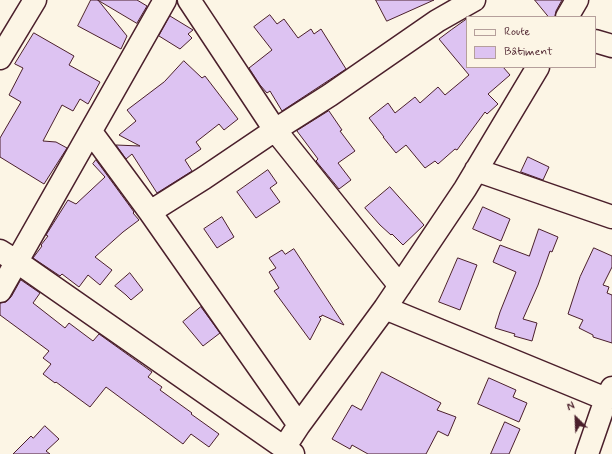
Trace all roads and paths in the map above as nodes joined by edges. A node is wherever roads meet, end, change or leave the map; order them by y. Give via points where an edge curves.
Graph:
1 (35, 0) edge
2 (166, 0) edge
3 (189, 0) edge
4 (474, 0) edge
5 (577, 0) edge
6 (568, 16) edge
7 (596, 41) edge
8 (612, 46) edge
9 (0, 58) edge
10 (537, 68) edge
11 (275, 130) junction
12 (91, 132) junction
13 (476, 170) junction
14 (150, 212) junction
15 (612, 217) edge
16 (8, 256) edge
17 (400, 286) junction
18 (0, 290) edge
19 (385, 308) junction
20 (609, 393) edge
21 (299, 426) junction
22 (288, 451) edge
23 (587, 454) edge

1 - 9 street
2 - 12 street
3 - 11 street
4 - 11 street via 437,21
5 - 6 street
7 - 8 street
10 - 13 street
11 - 14 street
11 - 17 street
12 - 14 street
12 - 16 street
13 - 15 street
13 - 17 street
14 - 21 street
16 - 18 street
16 - 22 street
17 - 19 street
19 - 20 street
19 - 21 street
20 - 23 street
21 - 22 street

